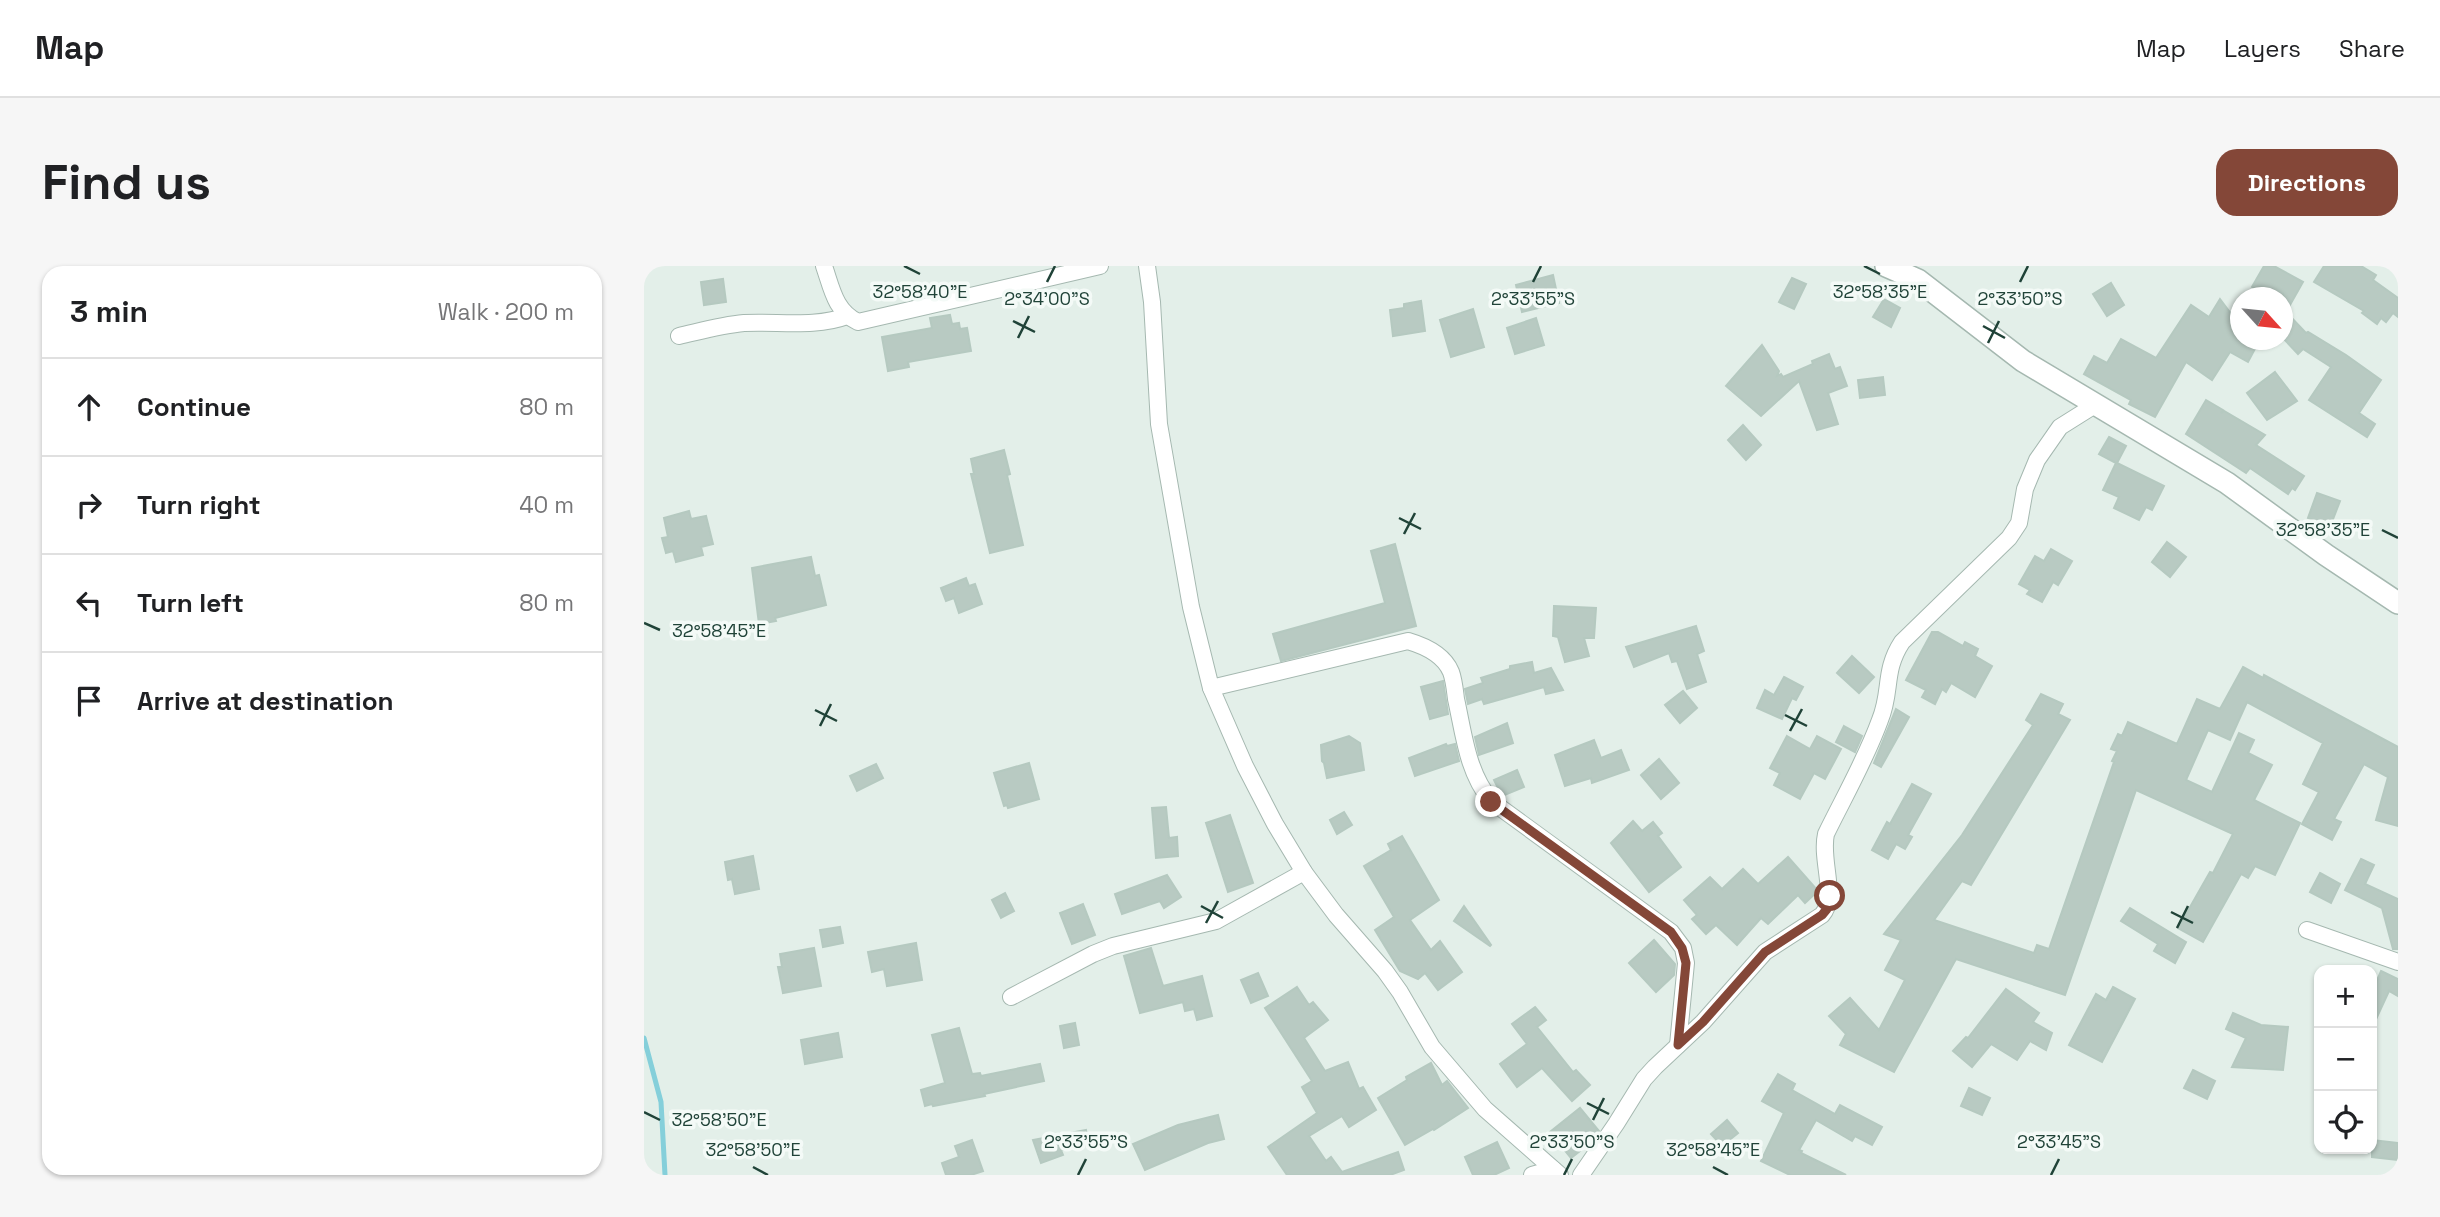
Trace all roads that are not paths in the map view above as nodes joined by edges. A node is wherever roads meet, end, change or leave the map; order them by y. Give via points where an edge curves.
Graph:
1 (824, 266) edge
2 (1100, 266) edge
3 (1147, 266) edge
4 (1886, 266) edge
5 (847, 316) junction
6 (679, 336) dead end
7 (2095, 405) junction
8 (2398, 603) edge
9 (1211, 688) junction
10 (1304, 872) junction
11 (2307, 930) dead end
12 (2398, 962) edge
13 (1011, 997) dead end
14 (1678, 1045) junction
15 (1556, 1172) edge
16 (1532, 1175) edge
17 (1581, 1175) edge

1 - 5 street via 839,307
2 - 5 street via 858,322
3 - 9 street via 1159,424 1191,607
4 - 7 street via 1918,280 2023,361
5 - 6 street via 832,321 744,323
7 - 8 street via 2227,483
7 - 14 street via 2060,427 2037,460 2025,489 2019,523 2009,538 1894,654 1880,723 1826,834 1827,909 1765,952
9 - 10 street via 1245,766
9 - 14 street via 1408,641 1433,652 1451,672 1466,752 1479,787 1491,802 1671,932 1682,948 1686,963
10 - 13 street via 1216,921 1103,950
10 - 15 street via 1385,971 1432,1047 1458,1079
11 - 12 street
14 - 17 street via 1644,1079
15 - 16 street

